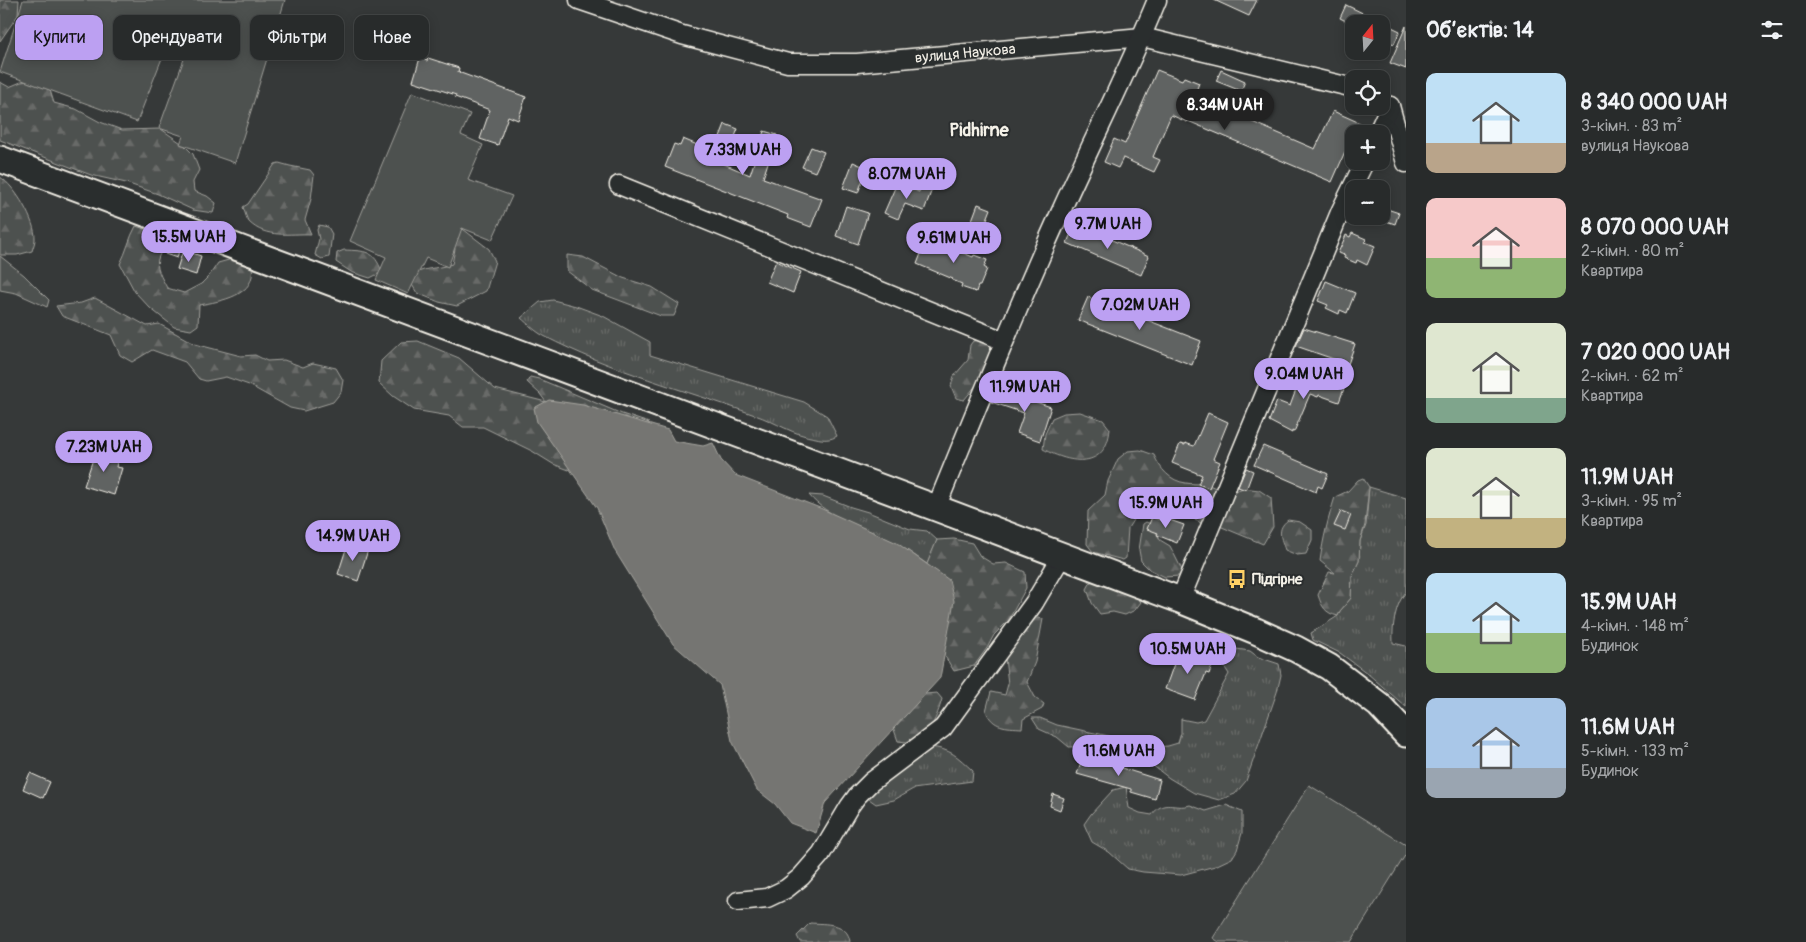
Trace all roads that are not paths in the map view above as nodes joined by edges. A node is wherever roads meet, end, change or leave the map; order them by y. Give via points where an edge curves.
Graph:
1 (579, 0) edge
2 (1157, 0) edge
3 (1142, 37) junction
4 (1345, 86) edge
5 (1390, 106) edge
6 (1406, 114) edge
7 (1389, 115) edge
8 (0, 158) edge
9 (1406, 163) edge
10 (1361, 170) edge
11 (619, 185) dead end
12 (1004, 341) junction
13 (936, 508) junction
14 (1062, 556) junction
15 (1180, 600) junction
16 (1406, 734) edge
17 (738, 901) dead end

1 - 3 street, вулиця Наукова via 682,35 788,63 856,63
2 - 3 street
3 - 4 street, вулиця Наукова
3 - 12 street
5 - 6 street
7 - 9 street
8 - 13 highway
10 - 15 street via 1341,210
11 - 12 street
12 - 13 street
13 - 14 highway
14 - 15 highway
14 - 17 street via 1034,603 943,728 857,796 821,854 801,877 767,898
15 - 16 highway via 1296,649 1329,667 1379,705

